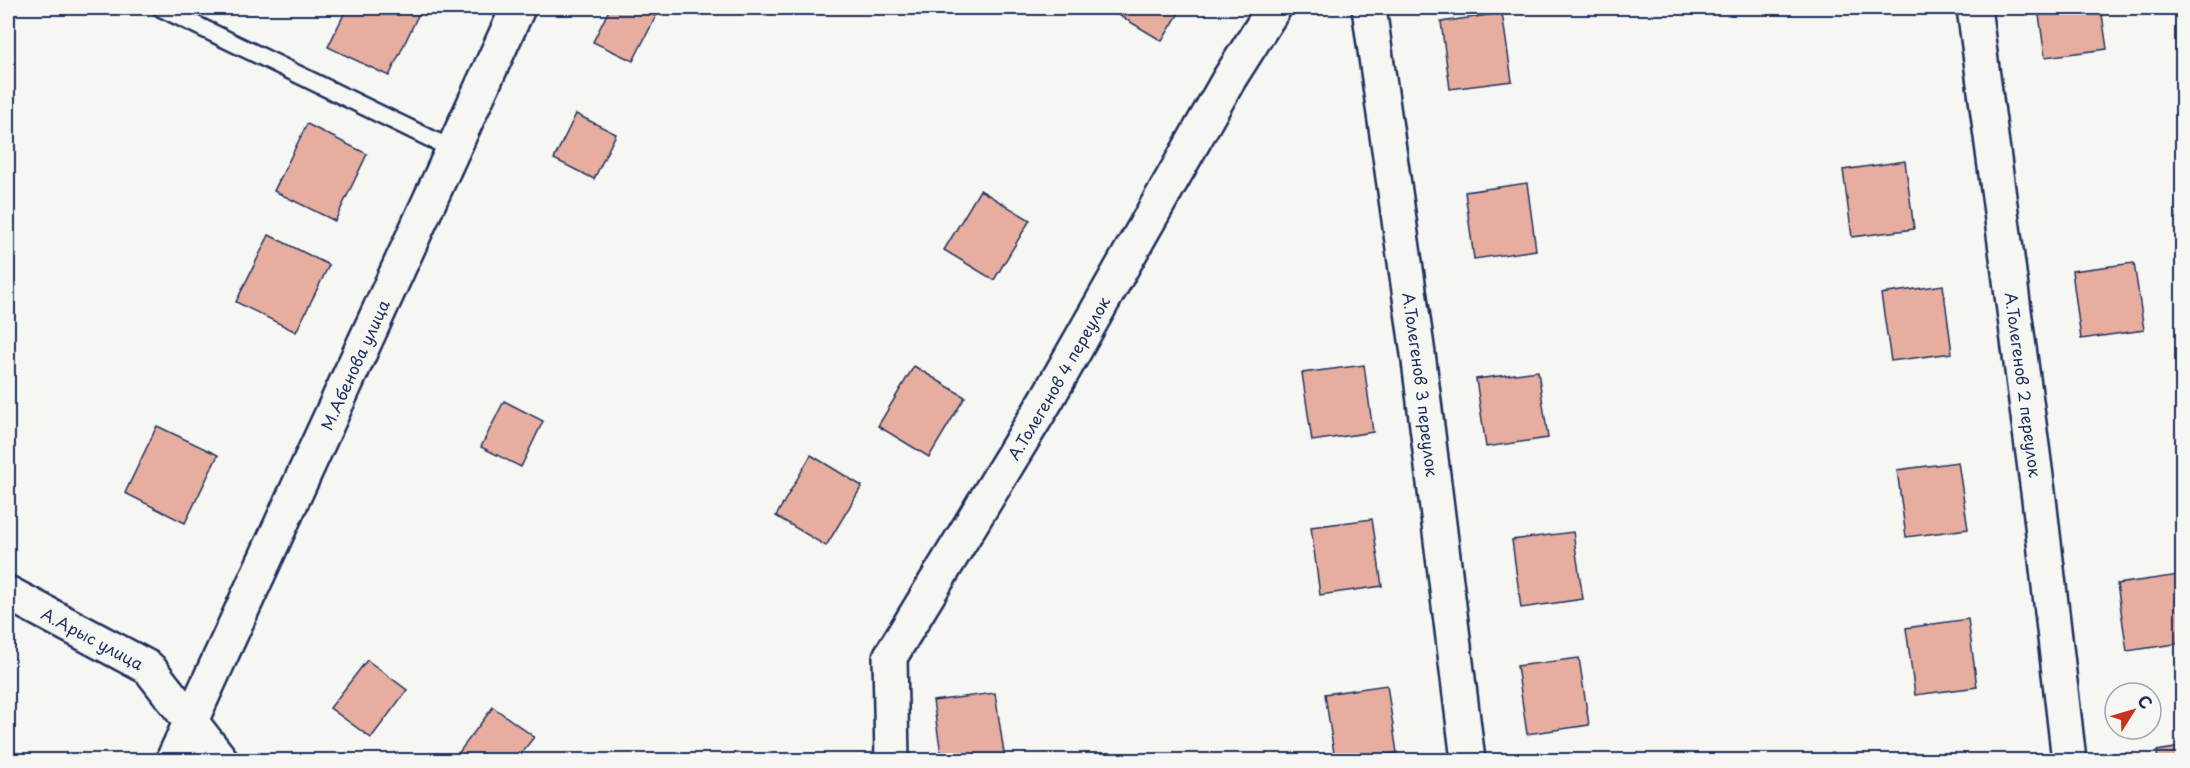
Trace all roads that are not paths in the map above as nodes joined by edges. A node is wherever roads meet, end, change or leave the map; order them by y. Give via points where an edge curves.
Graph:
1 (161, 8) edge
2 (518, 8) edge
3 (1274, 8) edge
4 (1369, 8) edge
5 (1974, 8) edge
6 (452, 149) junction
7 (8, 593) edge
8 (192, 723) junction
9 (173, 760) edge
10 (221, 760) edge
11 (892, 760) edge
12 (1468, 760) edge
13 (2069, 760) edge

1 - 6 lane
2 - 6 street, М.Абенова улица
3 - 11 street, А.Толегенов 4 переулок via 1223,89 1047,399 890,657
4 - 12 street, А.Толегенов 3 переулок via 1419,361
5 - 13 street, А.Толегенов 2 переулок
6 - 8 street, М.Абенова улица
7 - 8 street, А.Арыс улица via 148,668
8 - 9 street, М.Абенова улица
8 - 10 street, А.Арыс улица

